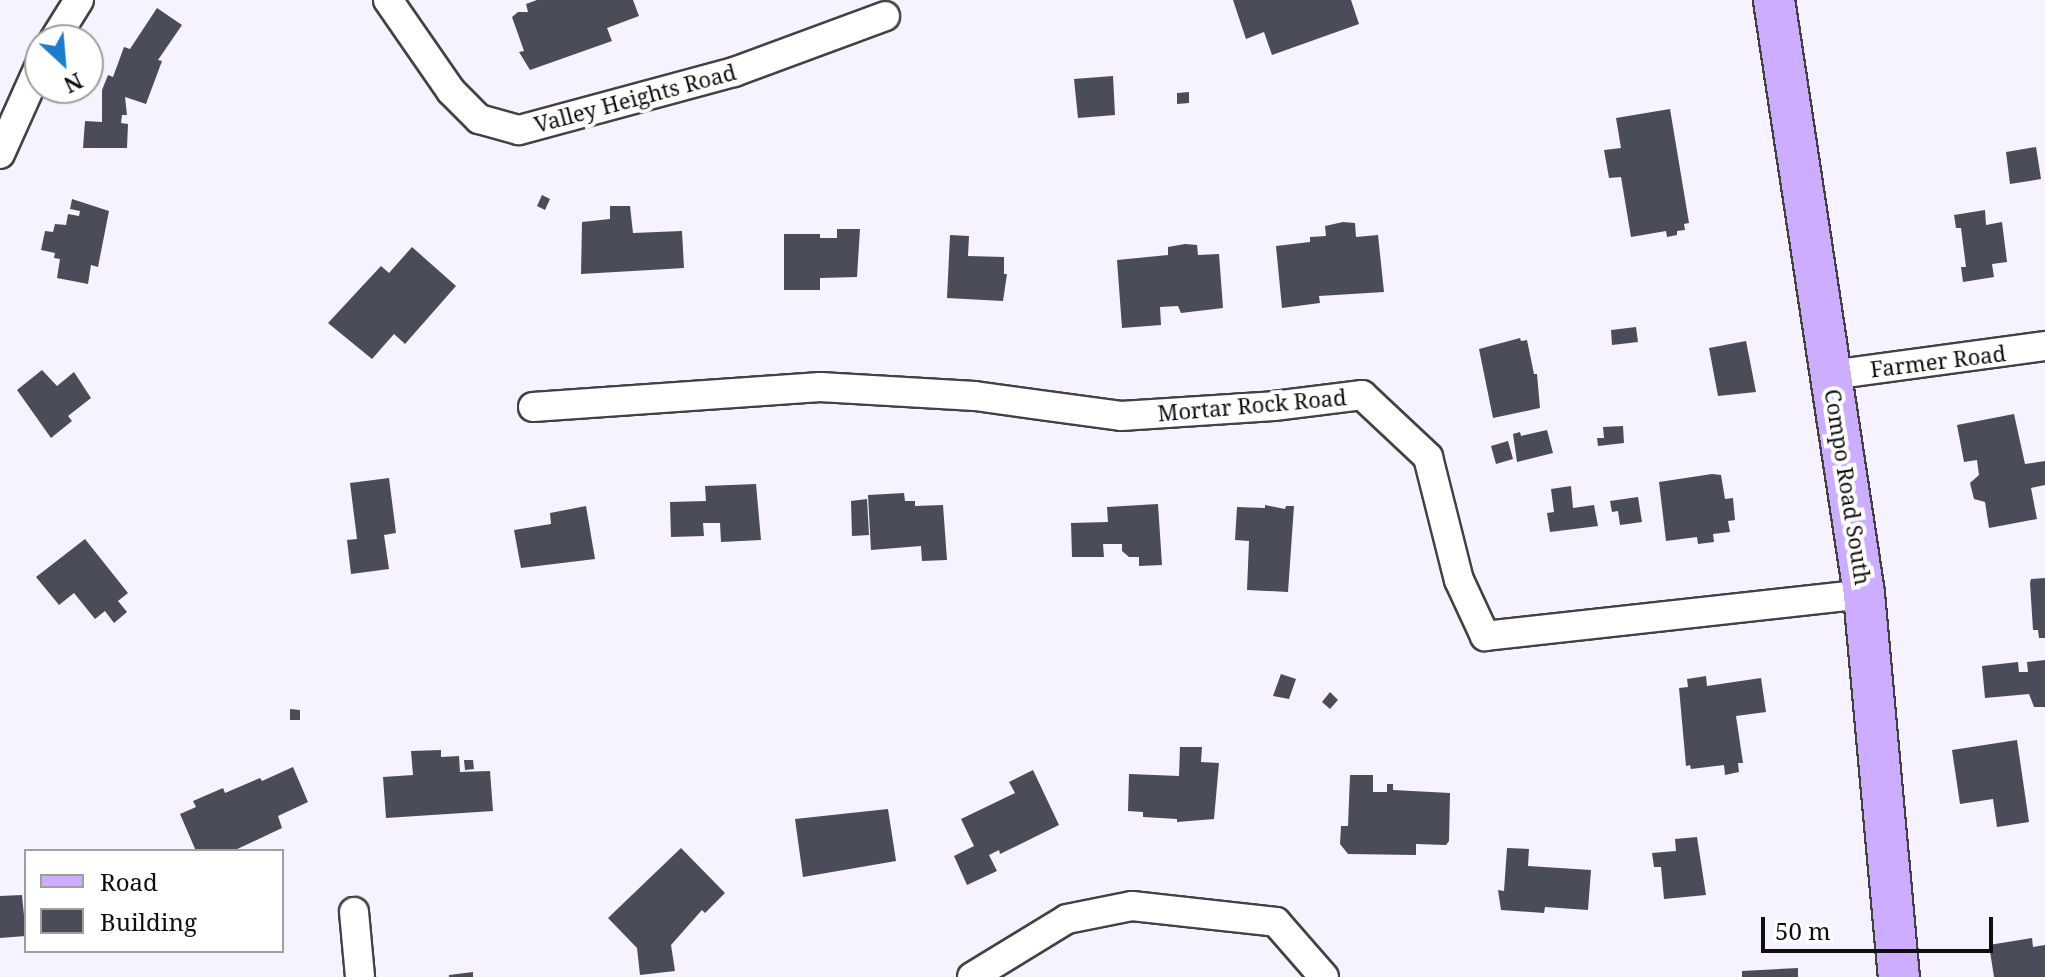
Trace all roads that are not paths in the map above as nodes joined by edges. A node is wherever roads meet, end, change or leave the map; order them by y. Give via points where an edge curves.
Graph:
1 (79, 0) edge
2 (388, 0) edge
3 (1774, 0) edge
4 (885, 16) dead end
5 (64, 24) edge
6 (24, 101) edge
7 (0, 154) edge
8 (2045, 346) edge
9 (1831, 375) junction
10 (533, 407) dead end
11 (1864, 594) junction
12 (354, 912) dead end
13 (360, 977) edge
14 (972, 977) edge
15 (1324, 977) edge
16 (1899, 977) edge

1 - 5 street
2 - 4 street, Valley Heights Road via 451,91 479,119 519,130 734,72
3 - 9 main road, Compo Road South
6 - 7 street
8 - 9 street, Farmer Road
9 - 11 main road, Compo Road South
10 - 11 street, Mortar Rock Road via 820,387 975,396 1121,416 1362,395 1428,457 1459,580 1485,636
11 - 16 main road, Compo Road South
12 - 13 street
14 - 15 street via 1067,919 1132,906 1276,922

